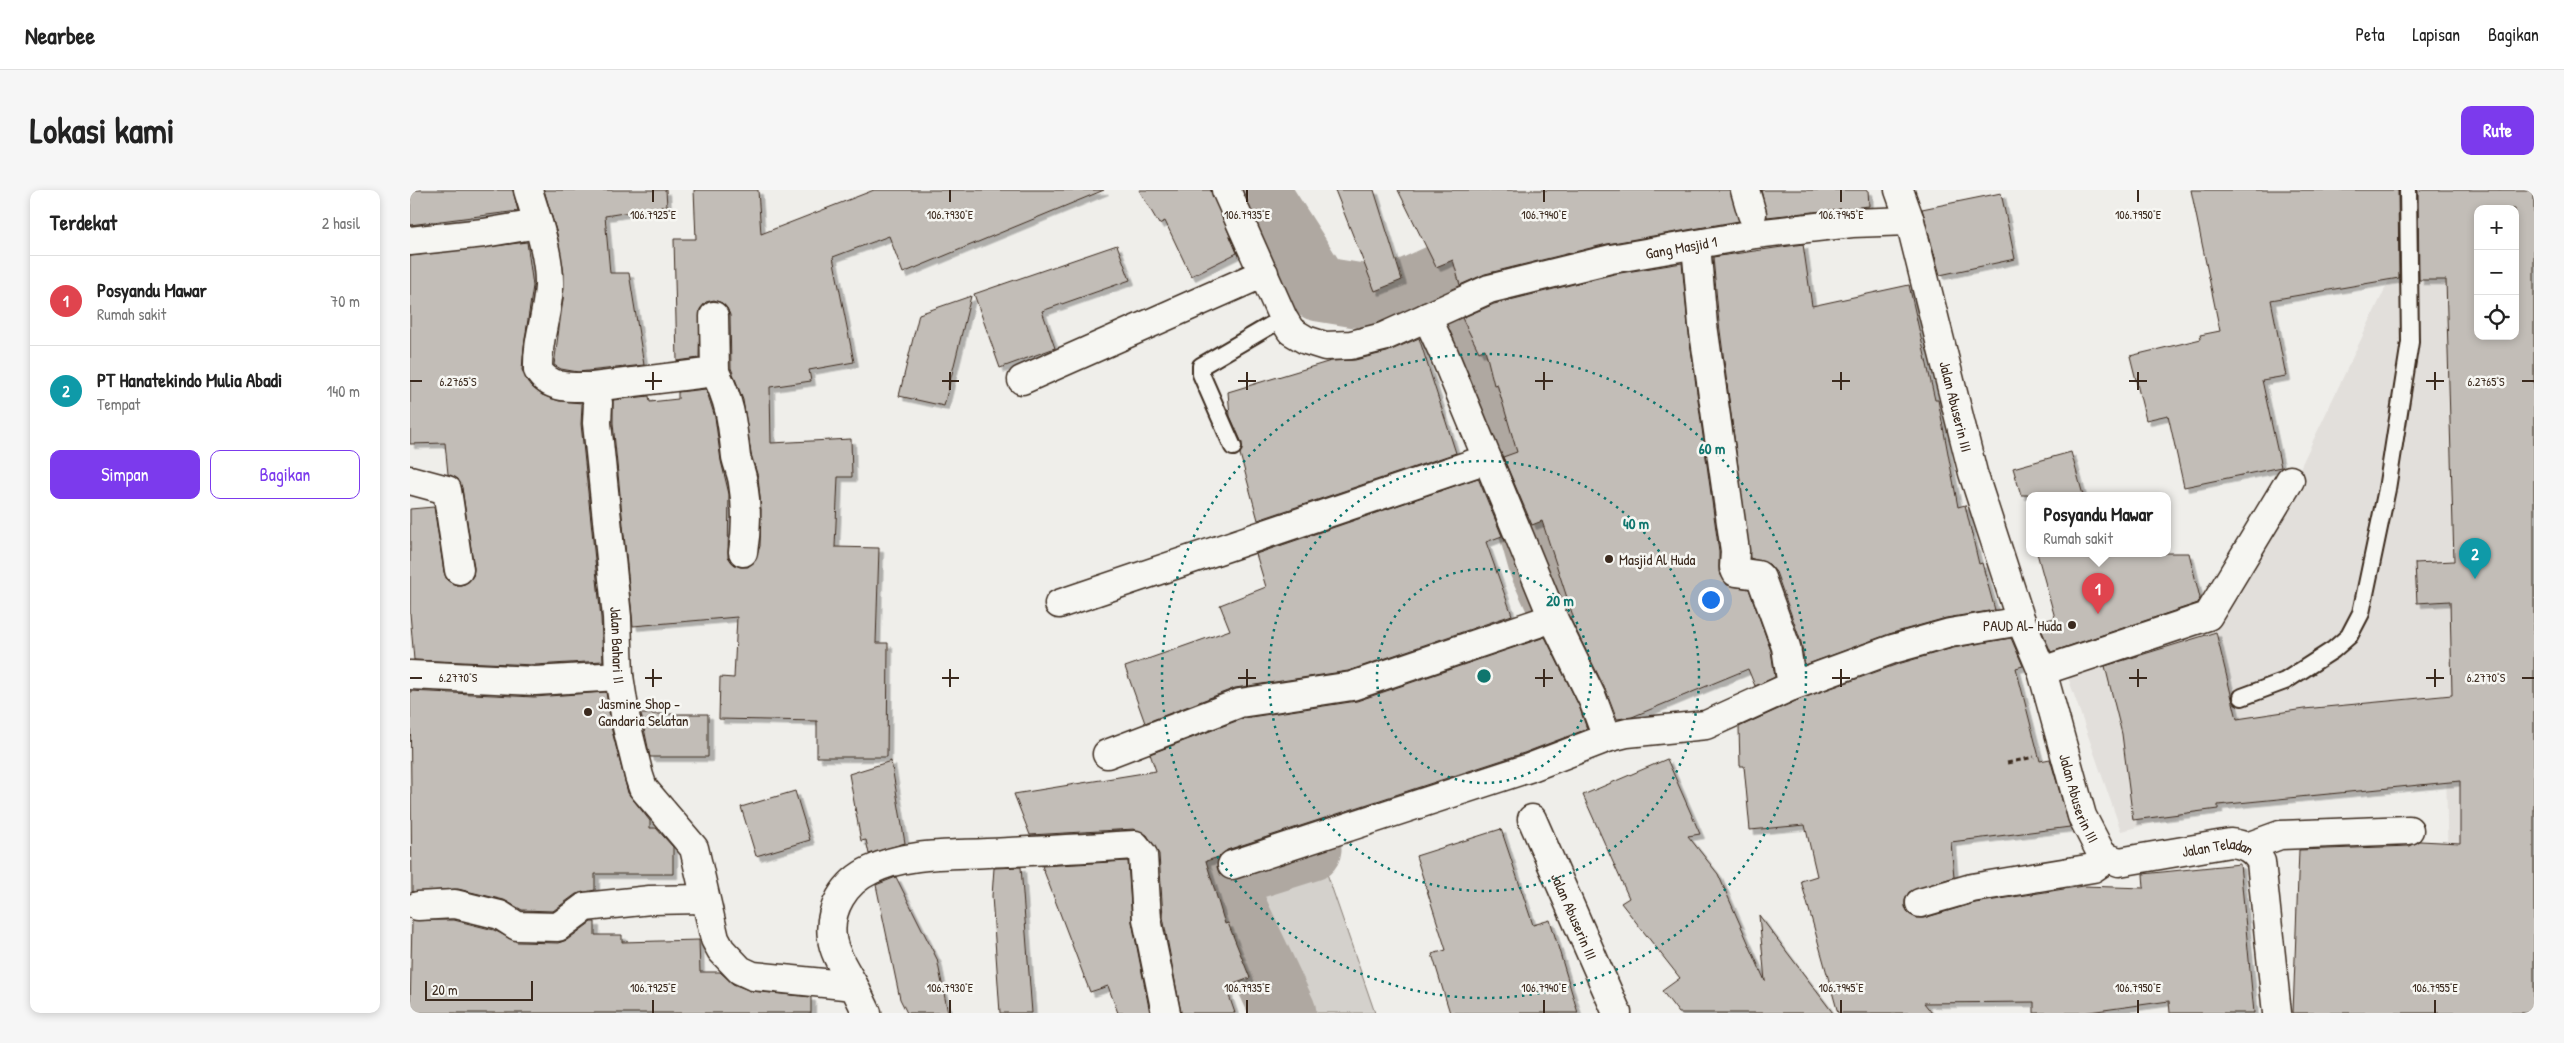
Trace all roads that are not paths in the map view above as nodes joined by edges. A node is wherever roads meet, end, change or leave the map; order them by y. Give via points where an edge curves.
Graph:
1 (1226, 190) edge
2 (1899, 190) edge
3 (2408, 190) edge
4 (535, 191) edge
5 (1910, 221) junction
6 (538, 224) junction
7 (410, 241) edge
8 (1696, 245) junction
9 (1264, 273) junction
10 (1440, 311) junction
11 (714, 316) dead end
12 (1283, 318) junction
13 (715, 372) junction
14 (1022, 380) dead end
15 (594, 387) junction
16 (1233, 447) dead end
17 (1487, 460) junction
18 (410, 480) edge
19 (2290, 480) dead end
20 (743, 552) dead end
21 (459, 570) dead end
22 (1059, 604) dead end
23 (1553, 618) junction
24 (2021, 622) junction
25 (2042, 671) junction
26 (410, 675) edge
27 (619, 676) junction
28 (1792, 686) junction
29 (2242, 697) dead end
30 (1616, 736) junction
31 (1107, 754) dead end
32 (1532, 819) dead end
33 (2409, 830) dead end
34 (2247, 847) junction
35 (2108, 858) junction
36 (1232, 865) dead end
37 (704, 899) junction
38 (1920, 903) dead end
39 (418, 906) dead end
40 (854, 986) junction
41 (867, 1013) edge
42 (1166, 1013) edge
43 (1617, 1013) edge
44 (2277, 1013) edge

1 - 9 street, Gang Masjid 1
2 - 5 street, Jalan Abuserin III
3 - 29 lane via 2410,342 2385,498 2360,613 2349,636 2333,650 2284,681
4 - 6 street
5 - 8 street, Gang Masjid 1 via 1852,223 1756,234
5 - 24 street, Jalan Abuserin III via 1973,473
6 - 7 street
6 - 15 street via 549,284 539,338 538,370 547,380 560,386
8 - 10 street, Gang Masjid 1 via 1611,259 1489,289
8 - 28 street via 1703,325 1735,552 1734,567 1736,572 1761,578 1783,639
9 - 12 street, Gang Masjid 1
9 - 14 street
10 - 12 street, Gang Masjid 1 via 1383,337 1351,345 1325,346 1306,340 1291,331
10 - 17 street via 1444,354
11 - 13 street
12 - 16 lane via 1202,366 1201,374
13 - 15 street
13 - 20 street via 727,395 735,433 736,458 743,481 747,528
15 - 27 street, Jalan Bahari II via 617,617
17 - 22 street
17 - 23 street
18 - 21 street via 447,490
19 - 25 street via 2208,616
23 - 30 street via 1593,700
23 - 31 street via 1352,686 1240,703
24 - 25 street, Jalan Abuserin III
24 - 28 street via 1950,633 1893,649
25 - 35 street, Jalan Abuserin III via 2082,816 2100,850
26 - 27 street via 535,681
27 - 37 street, Jalan Bahari II via 627,726 643,788 694,848
28 - 30 street via 1706,725
30 - 36 street via 1529,768
32 - 43 street, Jalan Abuserin III
33 - 34 street via 2280,835
34 - 35 street, Jalan Teladan via 2230,843 2119,862
34 - 44 street, Jalan Teladan via 2261,862
35 - 38 street via 2093,868 1972,888
37 - 39 street via 650,900 585,907 558,927 518,926 500,915 454,904
37 - 40 street, Jalan Bahari II via 715,939 728,960 740,970 753,976 780,980
40 - 41 street
40 - 42 street via 834,948 832,923 840,895 870,870 886,864 937,856 1135,845 1143,855 1148,919

